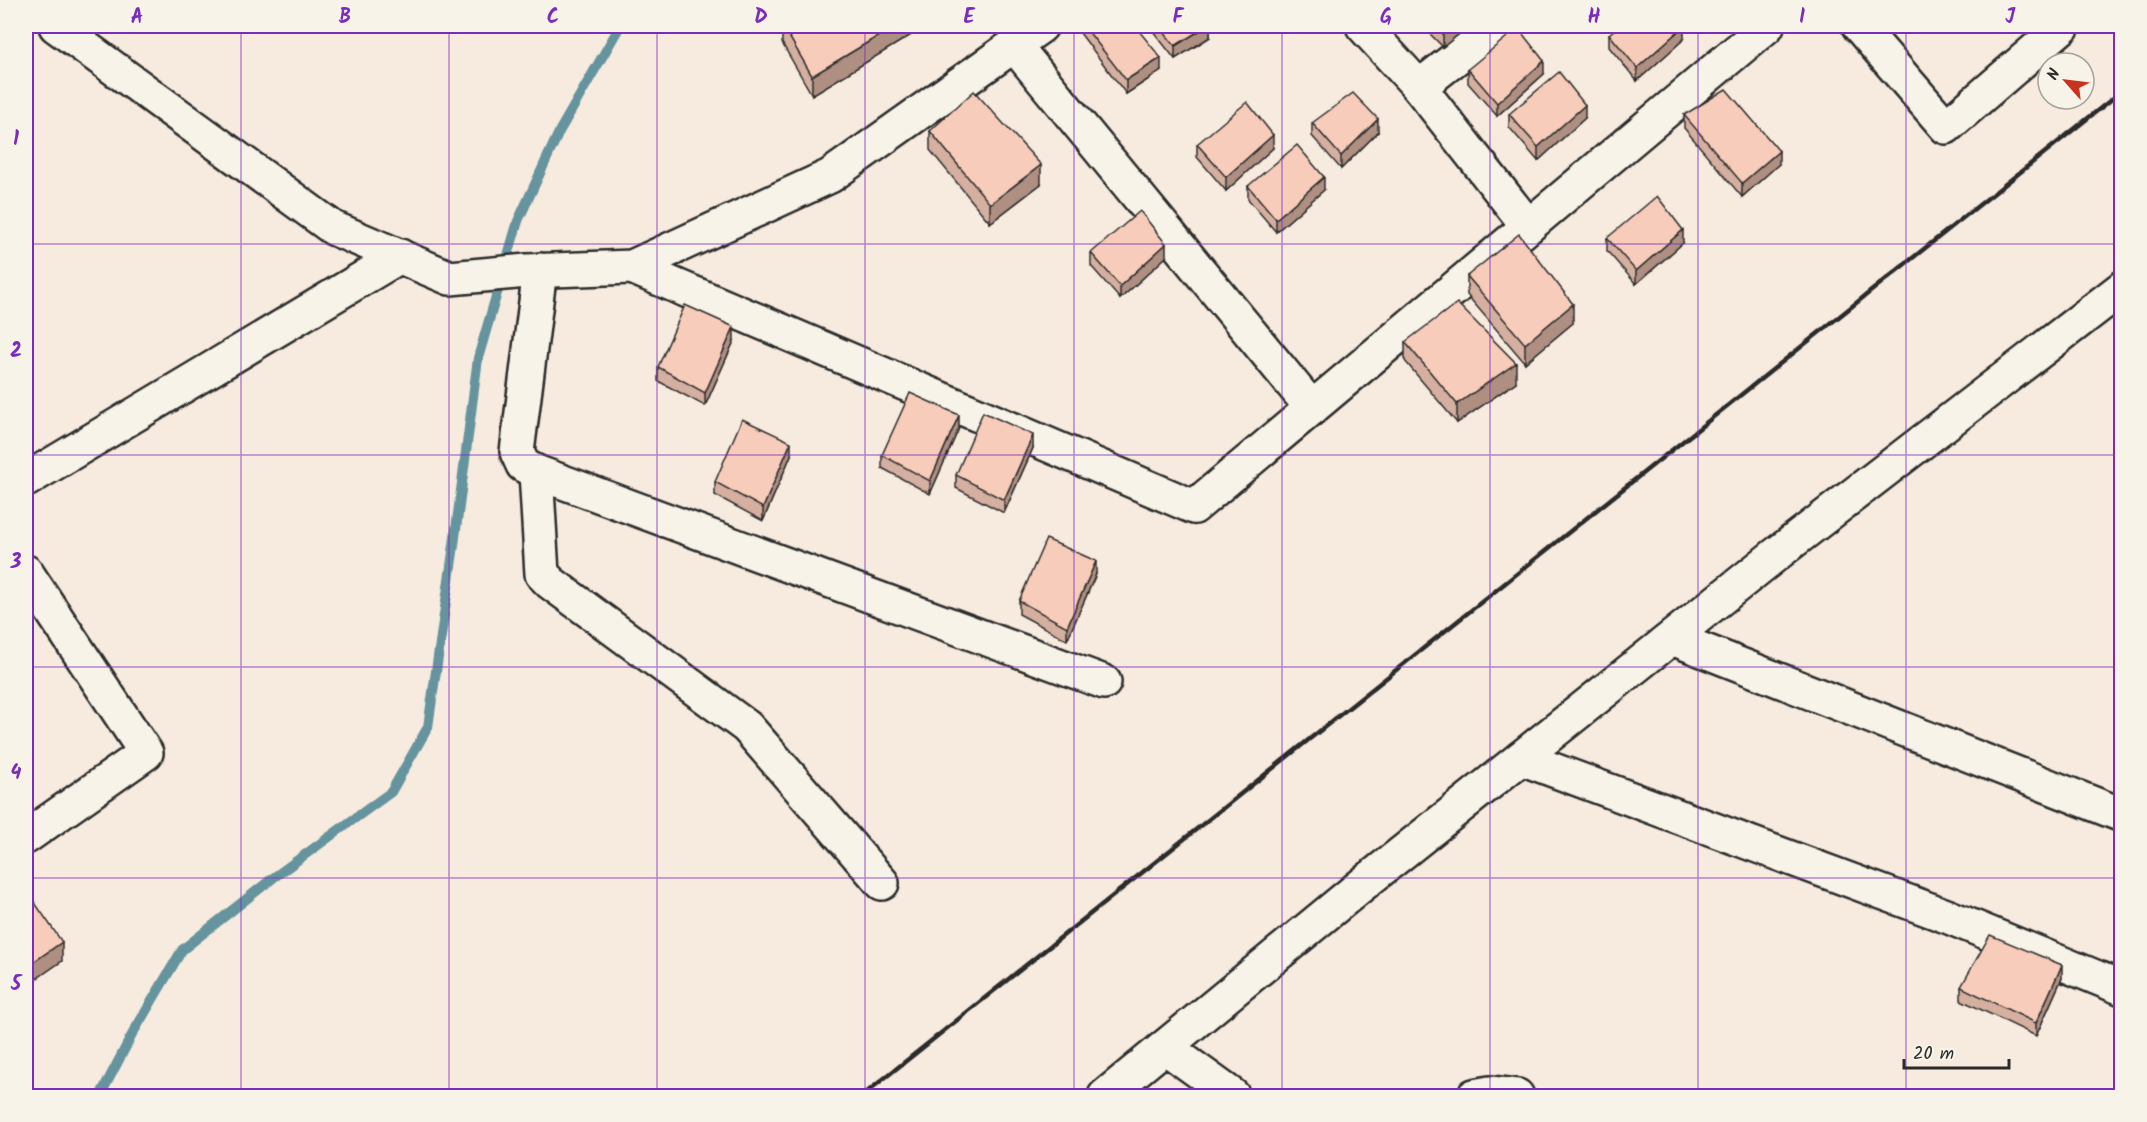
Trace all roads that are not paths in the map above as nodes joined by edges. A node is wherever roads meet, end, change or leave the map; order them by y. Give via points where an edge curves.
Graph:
1 (56, 26) edge
2 (1041, 26) edge
3 (1363, 26) edge
4 (1497, 26) edge
5 (1767, 26) edge
6 (1858, 26) edge
7 (2063, 26) edge
8 (1014, 45) junction
9 (1419, 87) junction
10 (1528, 226) junction
11 (400, 256) junction
12 (632, 267) junction
13 (534, 271) junction
14 (2121, 288) edge
15 (1312, 408) junction
16 (536, 472) junction
17 (26, 480) edge
18 (26, 573) edge
19 (1671, 638) junction
20 (1104, 682) dead end
21 (1521, 758) junction
22 (2121, 815) edge
23 (26, 837) edge
24 (882, 883) dead end
25 (2121, 988) edge
26 (1166, 1047) junction
27 (1194, 1084) edge
28 (1105, 1096) edge
29 (1233, 1096) edge
30 (1474, 1096) edge
31 (1517, 1096) edge

1 - 11 street via 333,228
2 - 8 street
3 - 9 street
4 - 9 street
5 - 10 street
6 - 7 street via 1946,127
8 - 12 street via 830,176
8 - 15 street
9 - 10 street
10 - 15 street
11 - 13 street via 450,278
11 - 17 street
12 - 13 street
12 - 15 street via 1194,507
13 - 16 street via 518,452 523,465
14 - 19 street
16 - 20 street
16 - 24 street via 542,574 747,727
18 - 23 street via 146,753
19 - 21 street
19 - 22 street
21 - 25 street via 1949,917
21 - 26 street
26 - 27 street
26 - 28 street
27 - 29 street
30 - 31 street

